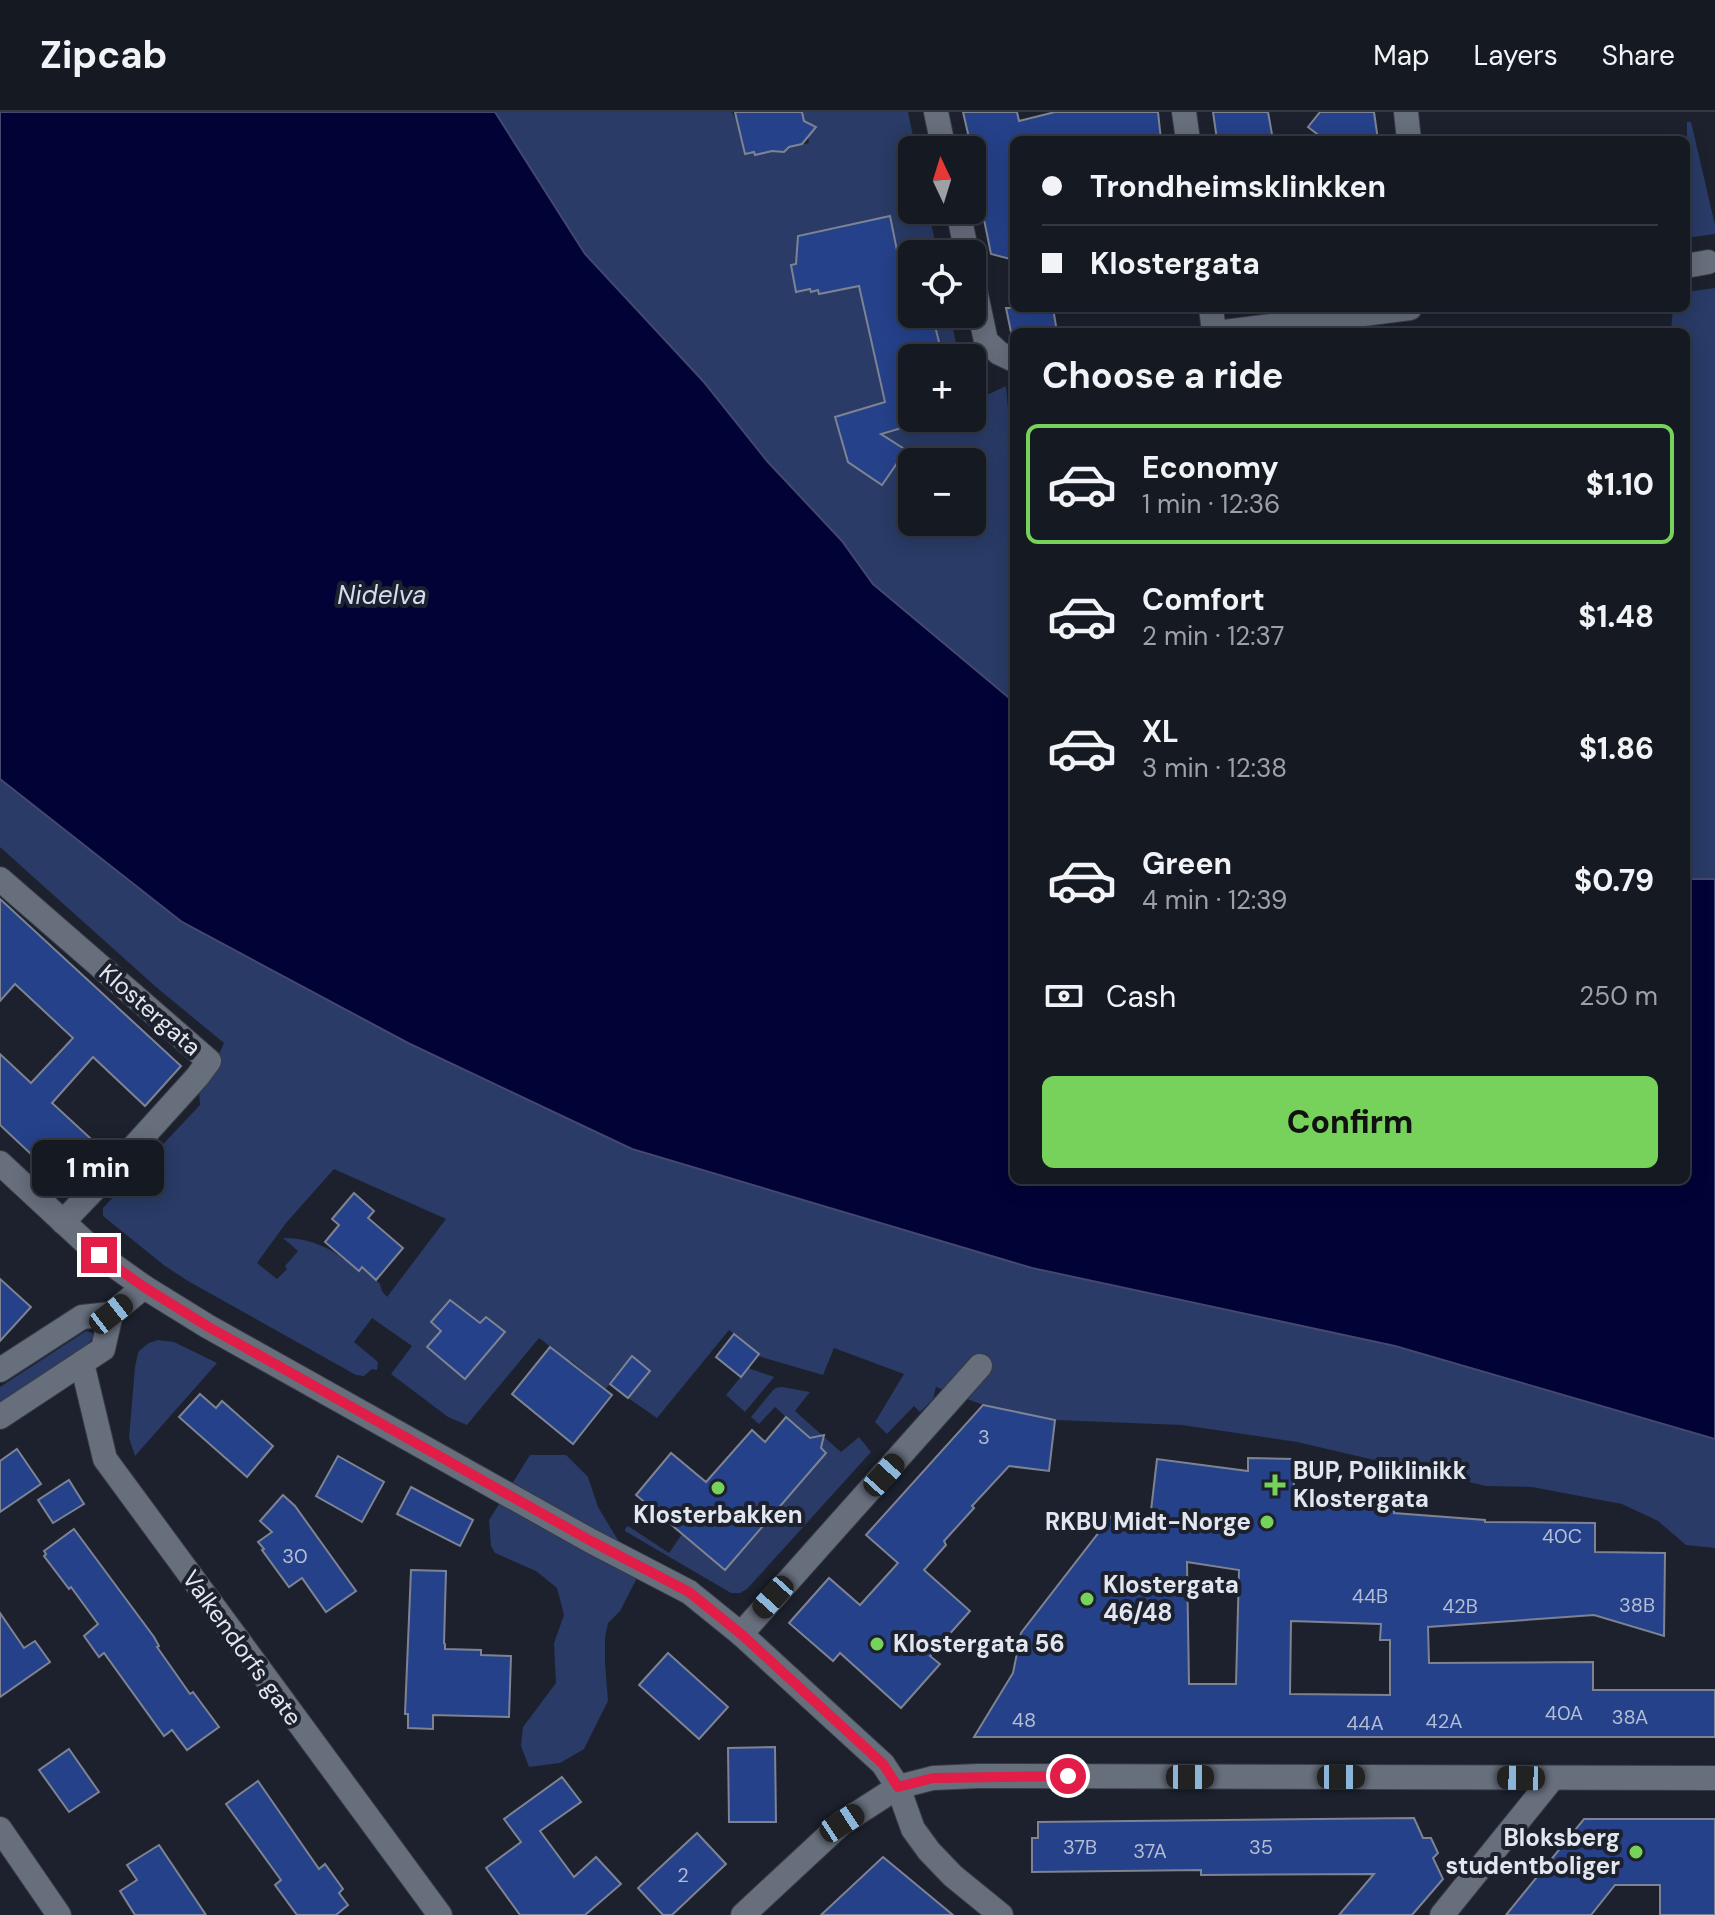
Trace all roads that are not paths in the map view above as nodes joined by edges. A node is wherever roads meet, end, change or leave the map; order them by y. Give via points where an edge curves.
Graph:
1 (936, 112) edge
2 (1184, 112) edge
3 (1406, 112) edge
4 (941, 136) edge
5 (1187, 136) edge
6 (1409, 136) edge
7 (1379, 312) edge
8 (983, 328) edge
9 (1255, 328) edge
10 (1007, 356) edge
11 (0, 879) edge
12 (0, 1163) edge
13 (63, 1222) junction
14 (144, 1287) junction
15 (111, 1314) junction
16 (82, 1363) junction
17 (980, 1366) dead end
18 (0, 1370) edge
19 (0, 1417) edge
20 (741, 1634) junction
21 (1715, 1778) edge
22 (1552, 1779) junction
23 (898, 1787) junction
24 (0, 1829) edge
25 (59, 1915) edge
26 (440, 1915) edge
27 (743, 1915) edge
28 (1001, 1915) edge
29 (1442, 1915) edge

1 - 4 street
2 - 5 street
3 - 6 street
7 - 9 street
8 - 10 street via 986,341
11 - 13 street, Klostergata via 209,1061
12 - 13 street
13 - 14 street
14 - 15 street
14 - 20 street via 689,1592
15 - 16 street via 103,1349
15 - 18 street via 82,1317
16 - 19 street
16 - 26 street, Valkendorfs gate via 105,1459
17 - 20 street
20 - 23 street via 883,1764
21 - 22 street
22 - 23 street via 978,1776 933,1778
22 - 29 street
23 - 27 street via 842,1823
23 - 28 street via 913,1829 929,1851
24 - 25 street

